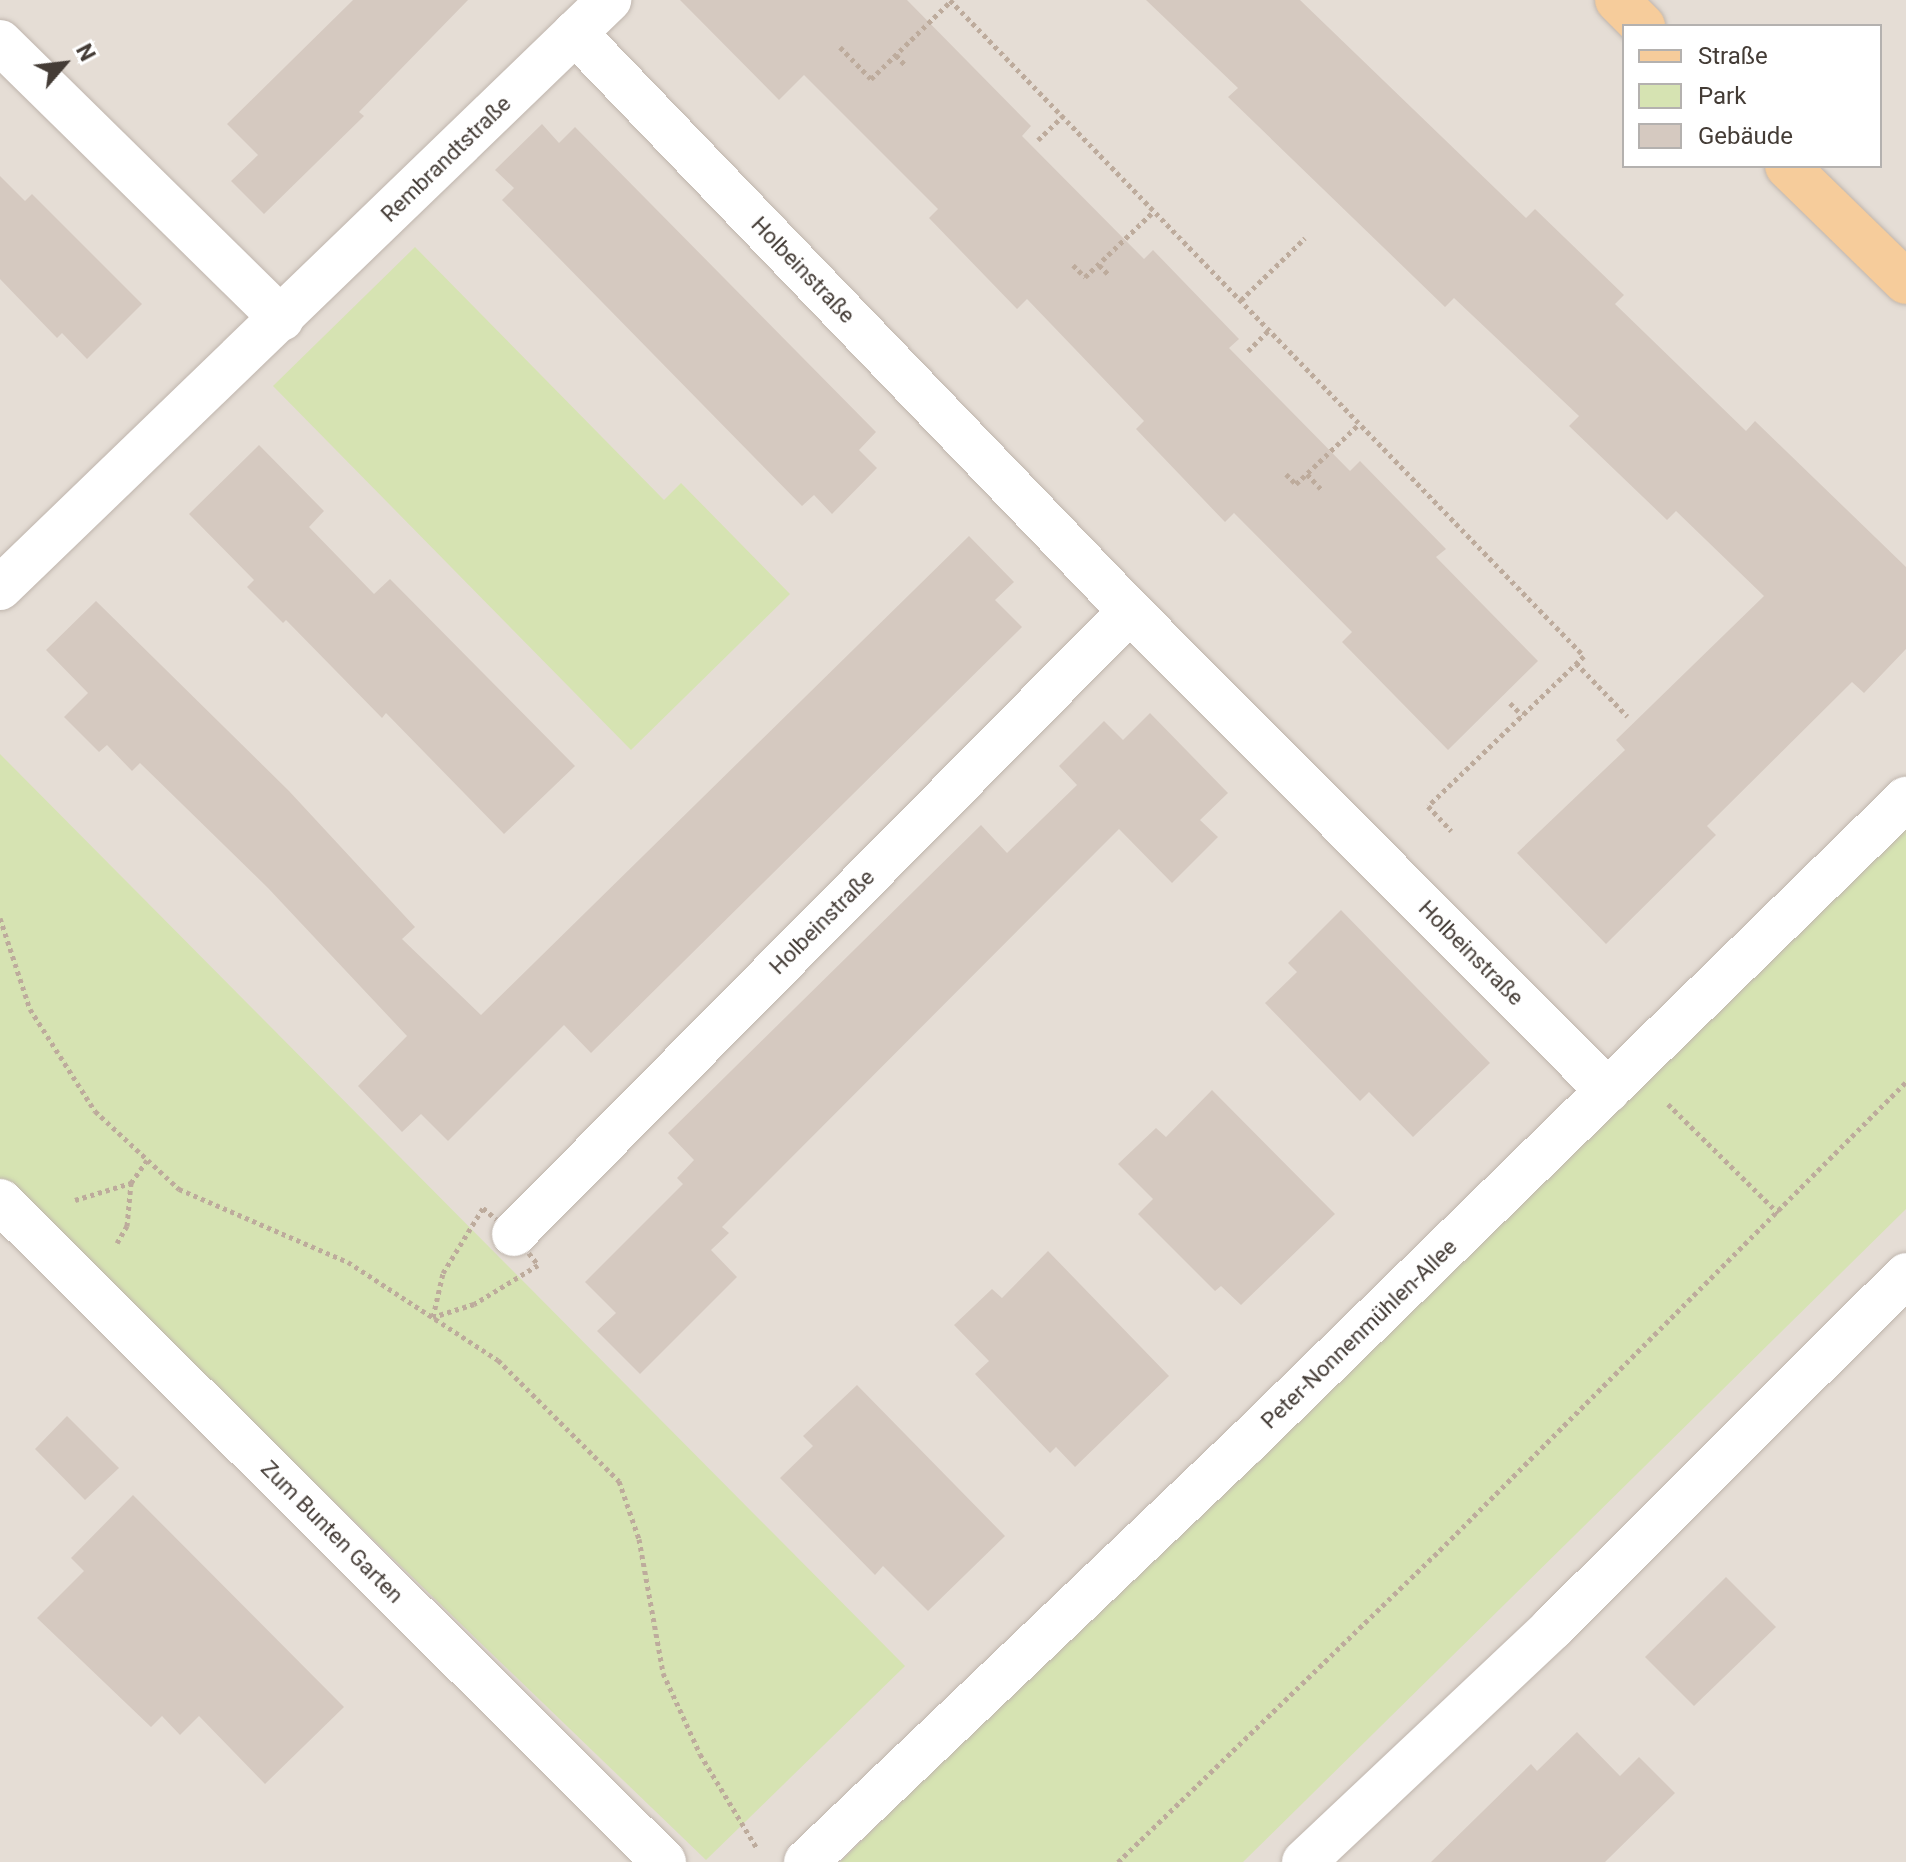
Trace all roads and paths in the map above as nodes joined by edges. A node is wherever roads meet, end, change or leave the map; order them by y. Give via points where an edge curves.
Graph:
1 (609, 0) edge
2 (951, 0) edge
3 (1617, 0) edge
4 (1641, 24) edge
5 (575, 33) junction
6 (0, 42) edge
7 (840, 47) dead end
8 (896, 55) junction
9 (905, 65) dead end
10 (1063, 116) junction
11 (1038, 140) dead end
12 (1789, 168) edge
13 (1154, 211) junction
14 (1305, 238) dead end
15 (1073, 265) dead end
16 (1099, 265) junction
17 (1110, 276) dead end
18 (1906, 282) edge
19 (1241, 300) junction
20 (282, 319) junction
21 (1269, 330) junction
22 (1248, 351) dead end
23 (1359, 424) junction
24 (1286, 474) dead end
25 (1307, 474) junction
26 (1321, 489) dead end
27 (0, 588) edge
28 (1130, 611) junction
29 (1576, 663) junction
30 (1510, 703) dead end
31 (1522, 715) junction
32 (1627, 716) dead end
33 (1906, 799) edge
34 (1451, 831) dead end
35 (0, 918) edge
36 (1620, 1080) junction
37 (1906, 1082) edge
38 (147, 1160) junction
39 (12, 1213) edge
40 (1778, 1213) junction
41 (512, 1236) junction
42 (1906, 1275) edge
43 (433, 1317) junction
44 (664, 1862) edge
45 (765, 1862) edge
46 (806, 1862) edge
47 (1118, 1862) edge
48 (1304, 1862) edge

1 - 5 street, Rembrandtstraße
2 - 8 path
2 - 10 path
3 - 4 main road
5 - 20 street, Rembrandtstraße
5 - 28 street, Holbeinstraße
6 - 20 street
7 - 8 path via 871,79
8 - 9 path
10 - 11 path
10 - 13 path
12 - 18 main road
13 - 16 path
13 - 19 path
14 - 19 path
15 - 16 path via 1085,277
16 - 17 path
19 - 21 path
20 - 27 street, Rembrandtstraße
21 - 22 path
21 - 23 path
23 - 25 path
23 - 29 path via 1584,656
24 - 25 path via 1296,484
25 - 26 path
28 - 36 street, Holbeinstraße
28 - 41 street, Holbeinstraße
29 - 31 path
29 - 32 path
30 - 31 path
31 - 34 path via 1428,806
33 - 36 street, Peter-Nonnenmühlen-Allee
35 - 38 path via 30,1009 95,1111
36 - 40 path
36 - 46 street, Peter-Nonnenmühlen-Allee
37 - 40 path
38 - 39 path via 131,1183
38 - 43 path via 179,1189 348,1262
39 - 44 street, Zum Bunten Garten
40 - 47 path
41 - 43 path via 474,1304
41 - 43 path via 443,1273
42 - 48 street via 1552,1628
43 - 45 path via 498,1360 619,1481 639,1539 663,1673 700,1754

